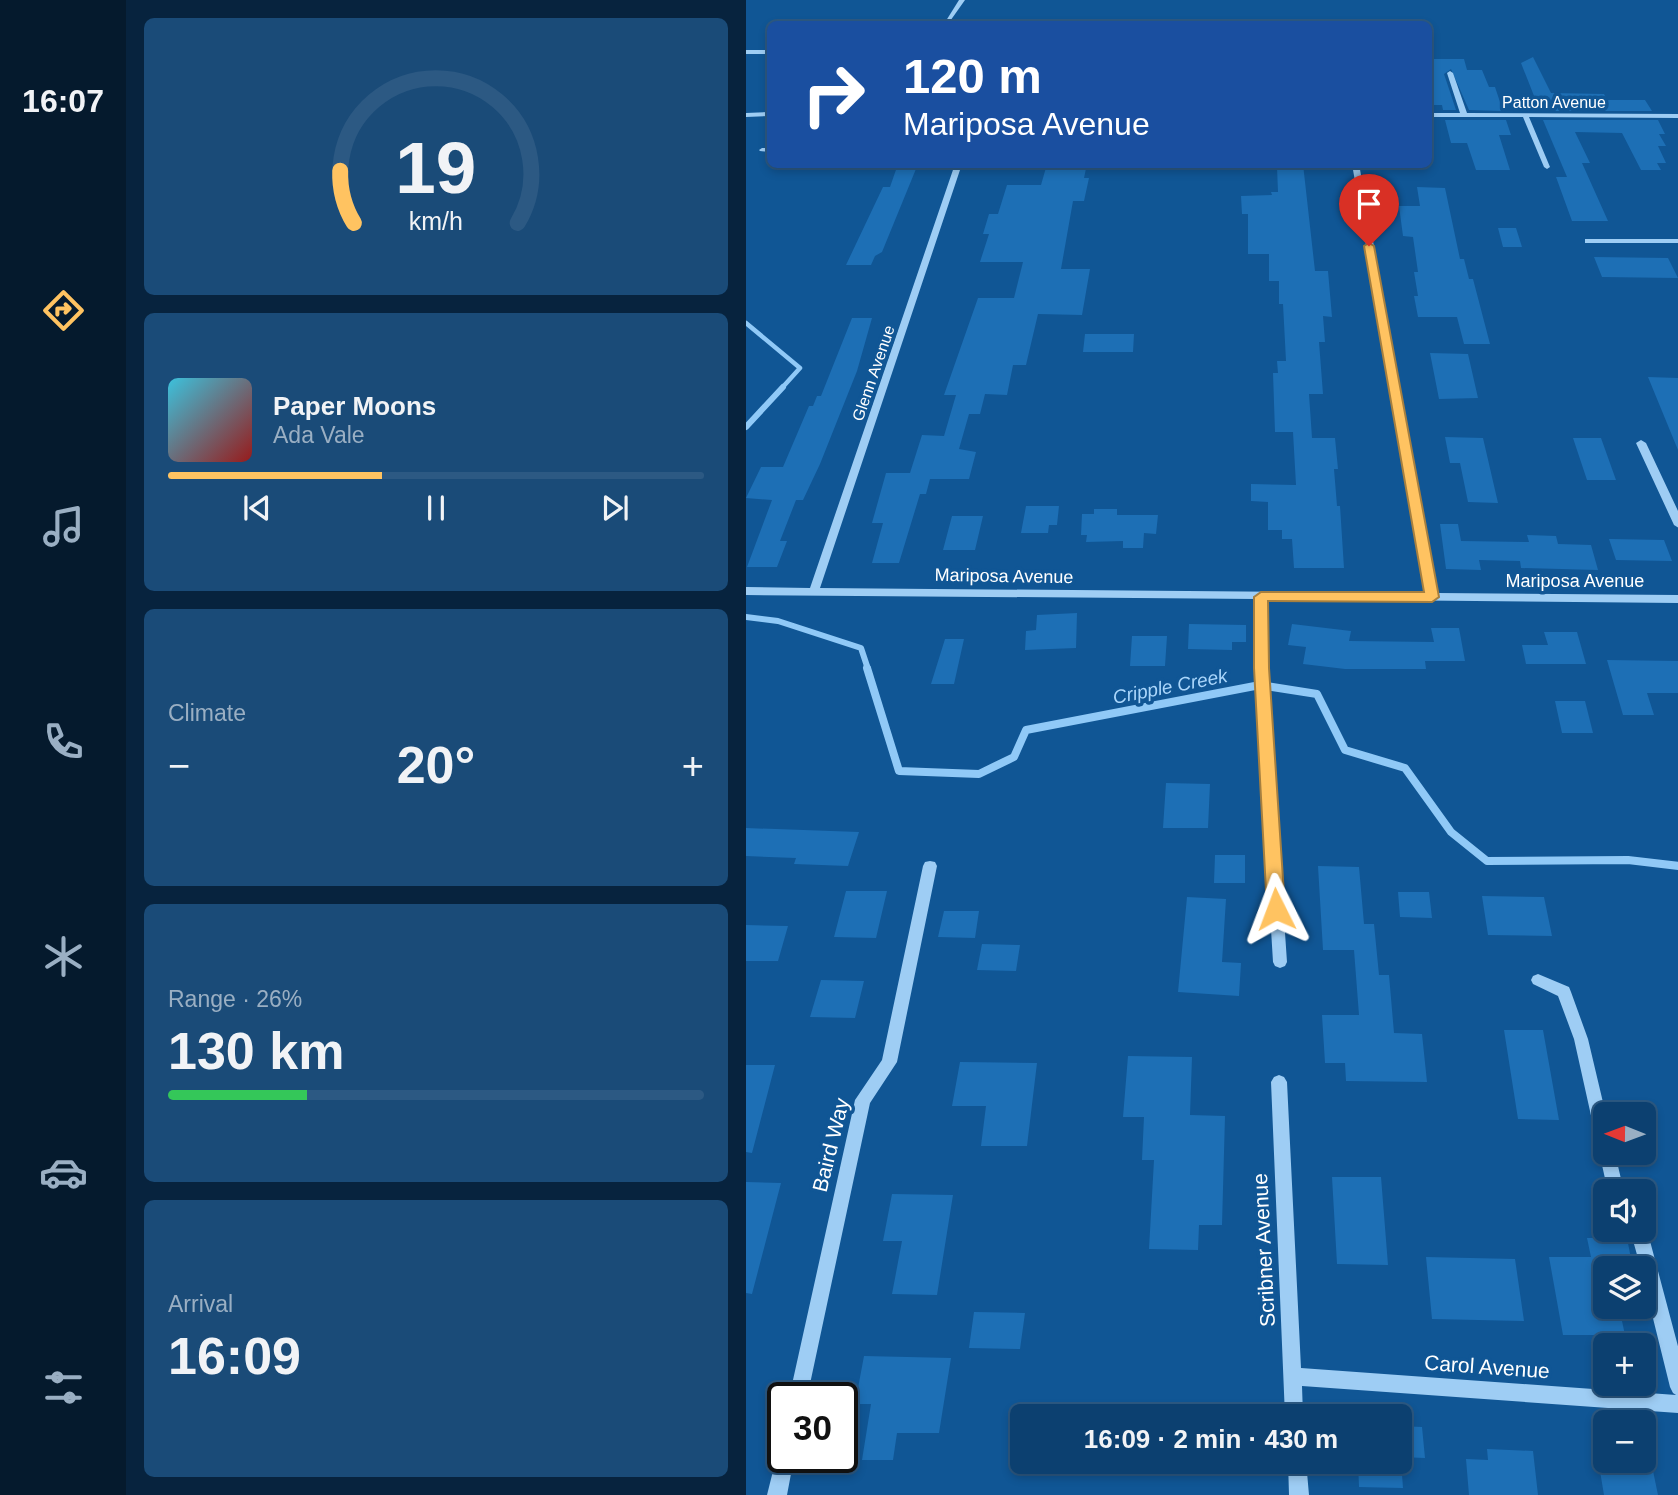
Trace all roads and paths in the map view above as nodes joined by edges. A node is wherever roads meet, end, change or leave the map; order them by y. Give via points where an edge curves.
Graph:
1 (962, 0) edge
2 (948, 21) edge
3 (746, 52) edge
4 (767, 52) edge
5 (1450, 73) dead end
6 (767, 114) edge
7 (746, 115) edge
8 (1432, 115) edge
9 (1464, 115) junction
10 (1525, 116) junction
11 (1679, 116) edge
12 (762, 150) dead end
13 (767, 150) edge
14 (1547, 167) dead end
15 (958, 168) edge
16 (1356, 168) edge
17 (1588, 241) dead end
18 (1679, 242) edge
19 (1641, 443) dead end
20 (1679, 525) edge
21 (746, 591) edge
22 (814, 591) junction
23 (1261, 597) junction
24 (1432, 597) junction
25 (1679, 599) edge
26 (930, 866) dead end
27 (1280, 962) dead end
28 (1538, 980) dead end
29 (1279, 1082) dead end
30 (1595, 1102) edge
31 (1642, 1242) edge
32 (1292, 1377) junction
33 (801, 1382) edge
34 (1679, 1387) edge
35 (1293, 1404) edge
36 (1679, 1404) edge
37 (782, 1473) edge
38 (1298, 1474) edge
39 (777, 1495) edge
40 (1299, 1495) edge

1 - 2 street
3 - 4 street
5 - 9 street
6 - 7 street
8 - 9 street, Patton Avenue
9 - 10 street, Patton Avenue
10 - 11 street, Patton Avenue
10 - 14 street
12 - 13 street
15 - 22 street, Glenn Avenue
16 - 24 street
17 - 18 street
19 - 20 street
21 - 22 street, Mariposa Avenue
22 - 23 street, Mariposa Avenue
23 - 24 street, Mariposa Avenue
23 - 27 street via 1261,668
24 - 25 street, Mariposa Avenue
26 - 33 street, Baird Way via 889,1062 863,1100
28 - 30 street via 1564,992 1581,1039
29 - 32 street, Scribner Avenue
31 - 34 street
32 - 35 street, Scribner Avenue
32 - 36 street, Carol Avenue
37 - 39 street
38 - 40 street

